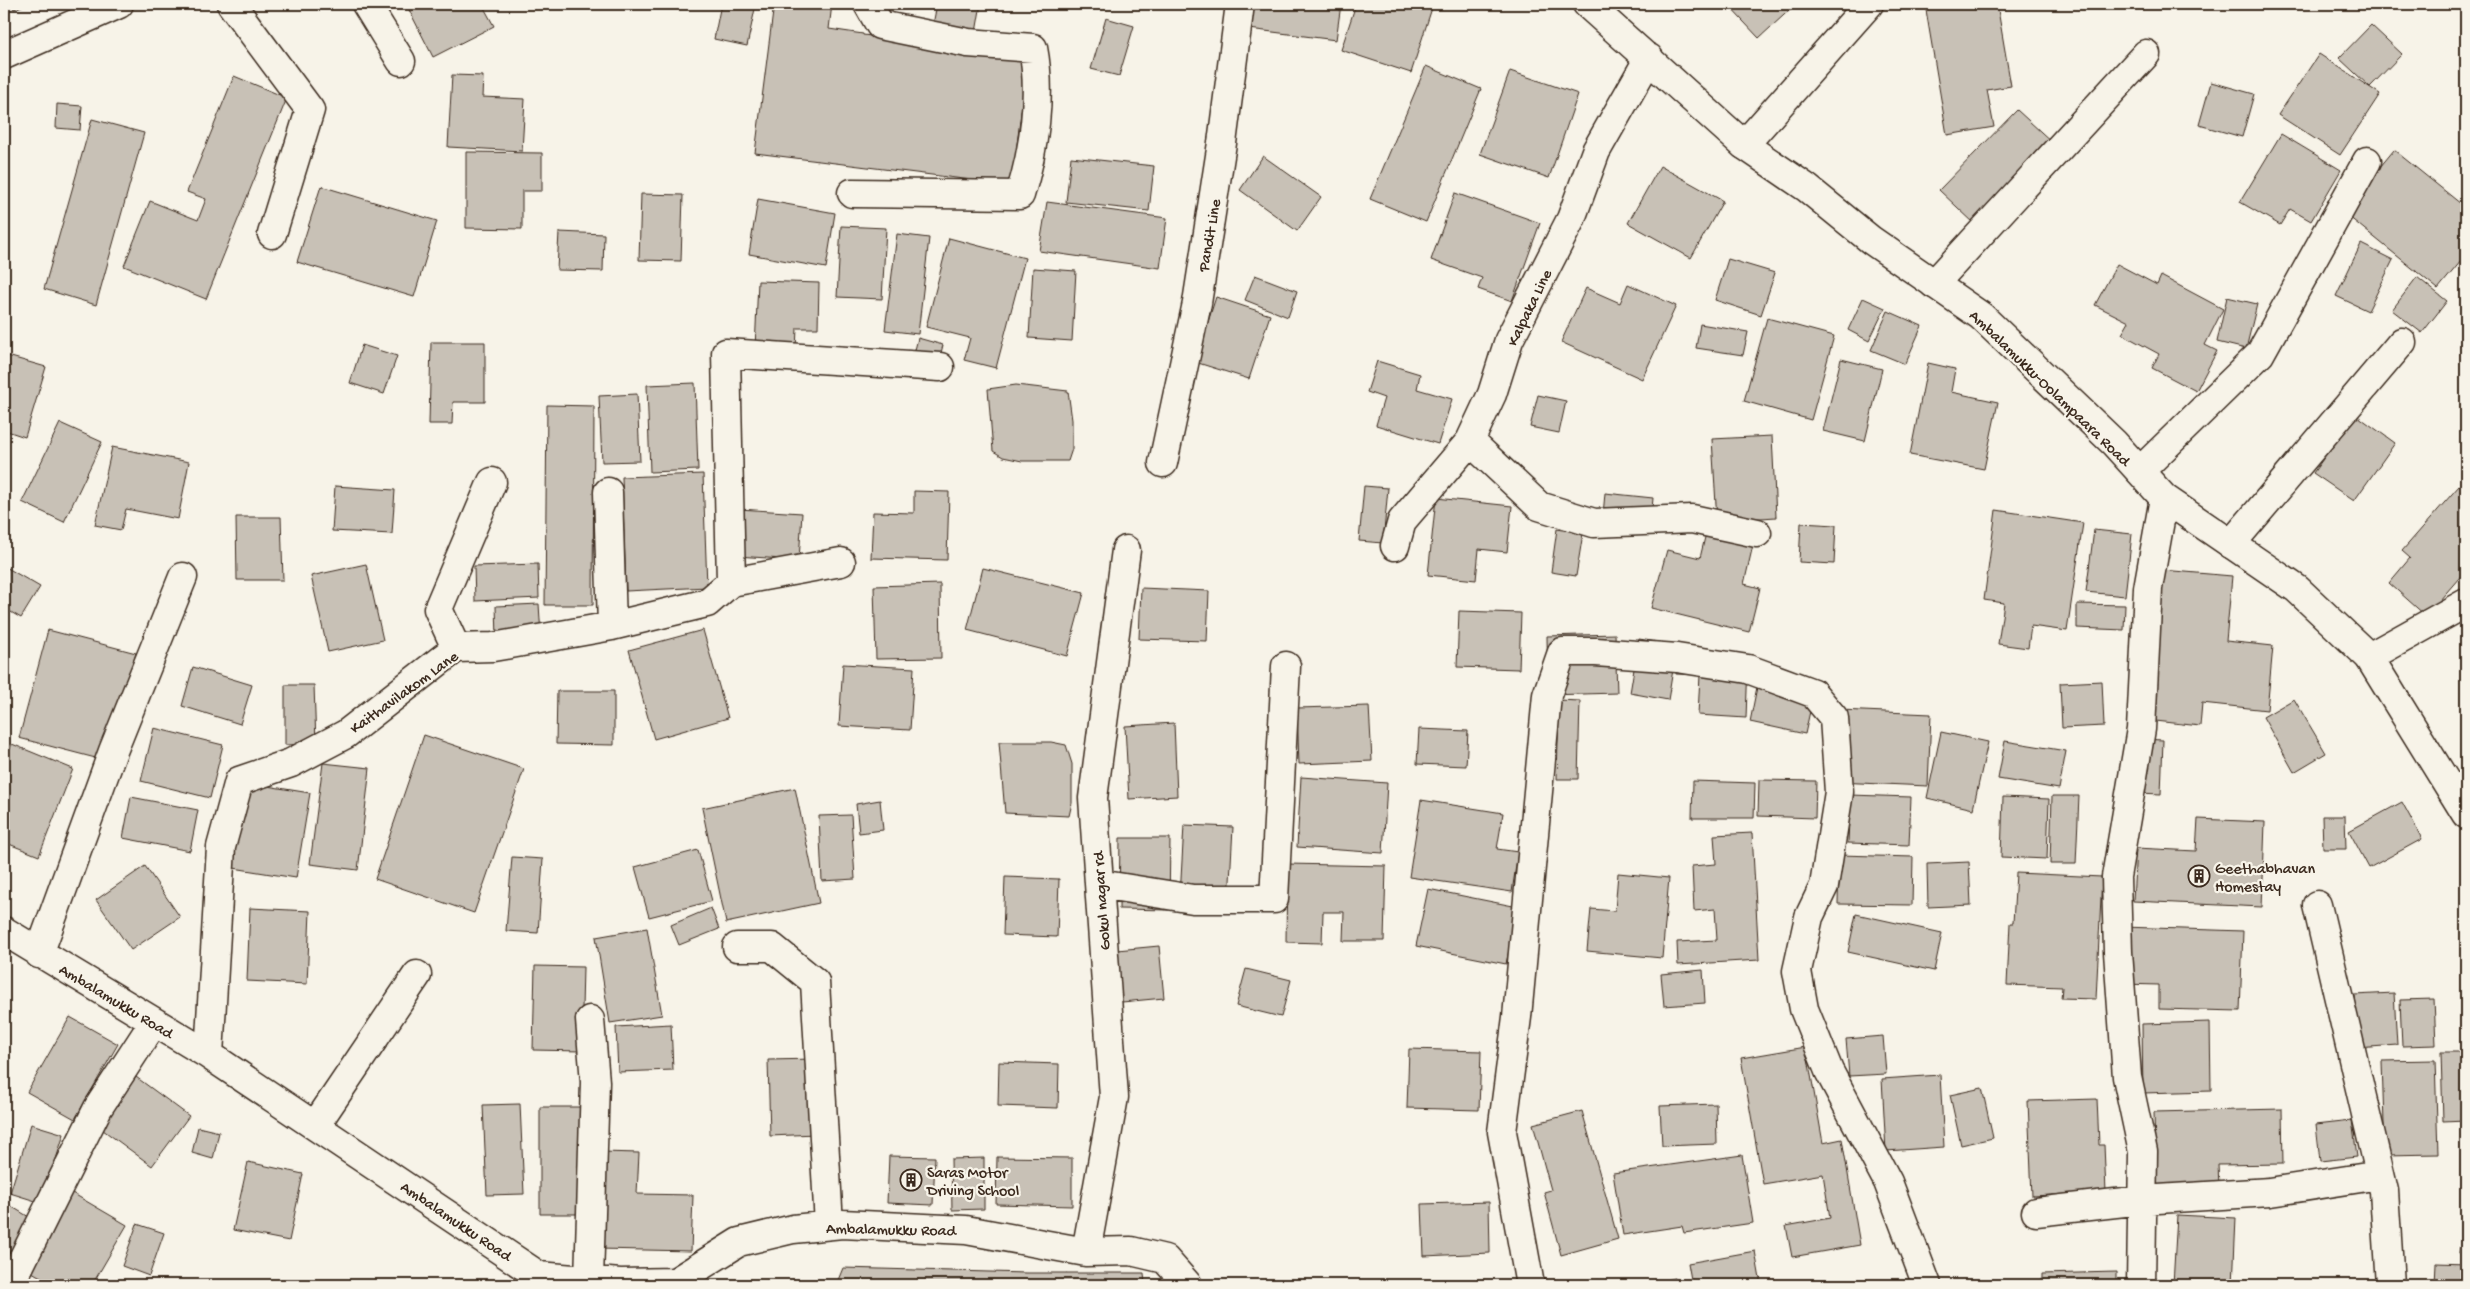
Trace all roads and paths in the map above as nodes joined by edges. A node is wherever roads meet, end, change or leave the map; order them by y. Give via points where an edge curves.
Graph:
1 (119, 4) edge
2 (231, 4) edge
3 (366, 4) edge
4 (868, 4) edge
5 (1240, 4) edge
6 (1587, 4) edge
7 (1869, 4) edge
8 (2146, 54) dead end
9 (4, 55) edge
10 (1649, 58) junction
11 (401, 61) dead end
12 (1744, 145) junction
13 (2367, 161) dead end
14 (852, 193) dead end
15 (272, 234) dead end
16 (1934, 284) junction
17 (2402, 342) dead end
18 (940, 367) dead end
19 (1470, 441) junction
20 (1162, 463) dead end
21 (2140, 471) junction
22 (492, 482) dead end
23 (608, 492) dead end
24 (2164, 498) junction
25 (1757, 533) dead end
26 (2231, 544) junction
27 (1396, 546) dead end
28 (1126, 550) dead end
29 (841, 562) dead end
30 (183, 577) dead end
31 (732, 582) junction
32 (2466, 604) edge
33 (612, 626) junction
34 (456, 648) junction
35 (2369, 657) junction
36 (1286, 666) dead end
37 (2466, 814) edge
38 (1099, 884) junction
39 (2317, 906) dead end
40 (4, 932) edge
41 (737, 947) dead end
42 (39, 954) junction
43 (417, 975) dead end
44 (590, 1020) dead end
45 (154, 1022) junction
46 (209, 1055) junction
47 (315, 1126) junction
48 (2380, 1174) junction
49 (2142, 1200) junction
50 (2036, 1212) dead end
51 (829, 1226) junction
52 (1086, 1252) junction
53 (545, 1280) edge
54 (589, 1280) junction
55 (10, 1285) edge
56 (1188, 1285) edge
57 (1530, 1285) edge
58 (1927, 1285) edge
59 (2141, 1285) edge
60 (2390, 1285) edge

1 - 9 street
2 - 15 street via 310,110
3 - 11 street
4 - 14 street via 880,25 968,43 1033,48 1038,72 1029,167 1020,195
5 - 20 street, Pandit Line via 1197,303
6 - 10 street, Ambalamukku-Oolampaara Road
7 - 12 street
8 - 16 street
10 - 12 street, Ambalamukku-Oolampaara Road
10 - 19 street, Kalpaka Line via 1596,151 1571,219 1509,340 1492,394
12 - 16 street, Ambalamukku-Oolampaara Road
13 - 21 street via 2260,354
16 - 21 street, Ambalamukku-Oolampaara Road via 1980,316
17 - 26 street
18 - 31 street via 726,354
19 - 25 street via 1539,506 1594,523 1692,519
19 - 27 street, Kalpaka Line via 1402,521
21 - 24 street, Ambalamukku-Oolampaara Road
22 - 34 street via 438,609
23 - 33 street
24 - 26 street, Ambalamukku-Oolampaara Road
24 - 49 street via 2148,588 2141,729 2116,877 2122,1023 2127,1077 2143,1152
26 - 35 street, Ambalamukku-Oolampaara Road via 2297,590
28 - 38 street, Gokul nagar rd via 1093,798
29 - 31 street, Kaithavilakom Lane
30 - 42 street via 113,751
31 - 33 street, Kaithavilakom Lane via 707,603
32 - 35 street
33 - 34 street, Kaithavilakom Lane via 493,647
34 - 46 street, Kaithavilakom Lane via 346,734 290,763 239,780 221,847
35 - 37 street, Ambalamukku-Oolampaara Road
36 - 38 street via 1274,899 1194,899
38 - 52 street, Gokul nagar rd via 1114,1096
39 - 48 street
40 - 42 street, Ambalamukku Road
41 - 51 street via 772,947 815,982
42 - 45 street, Ambalamukku Road
43 - 47 street
44 - 54 street via 595,1082
45 - 46 street, Ambalamukku Road
45 - 55 street via 98,1108
46 - 47 street, Ambalamukku Road
47 - 53 street, Ambalamukku Road
48 - 49 street via 2270,1192
48 - 60 street
49 - 50 street
49 - 59 street
51 - 52 street, Ambalamukku Road via 966,1230
51 - 54 street, Ambalamukku Road via 793,1229 739,1242 675,1282
52 - 56 street, Ambalamukku Road via 1131,1250 1165,1259
53 - 54 street, Ambalamukku Road
57 - 58 street via 1502,1132 1517,1016 1547,695 1562,652 1596,652 1677,658 1748,669 1813,693 1834,718 1839,792 1824,886 1809,917 1797,971 1804,1009 1829,1071 1888,1182

